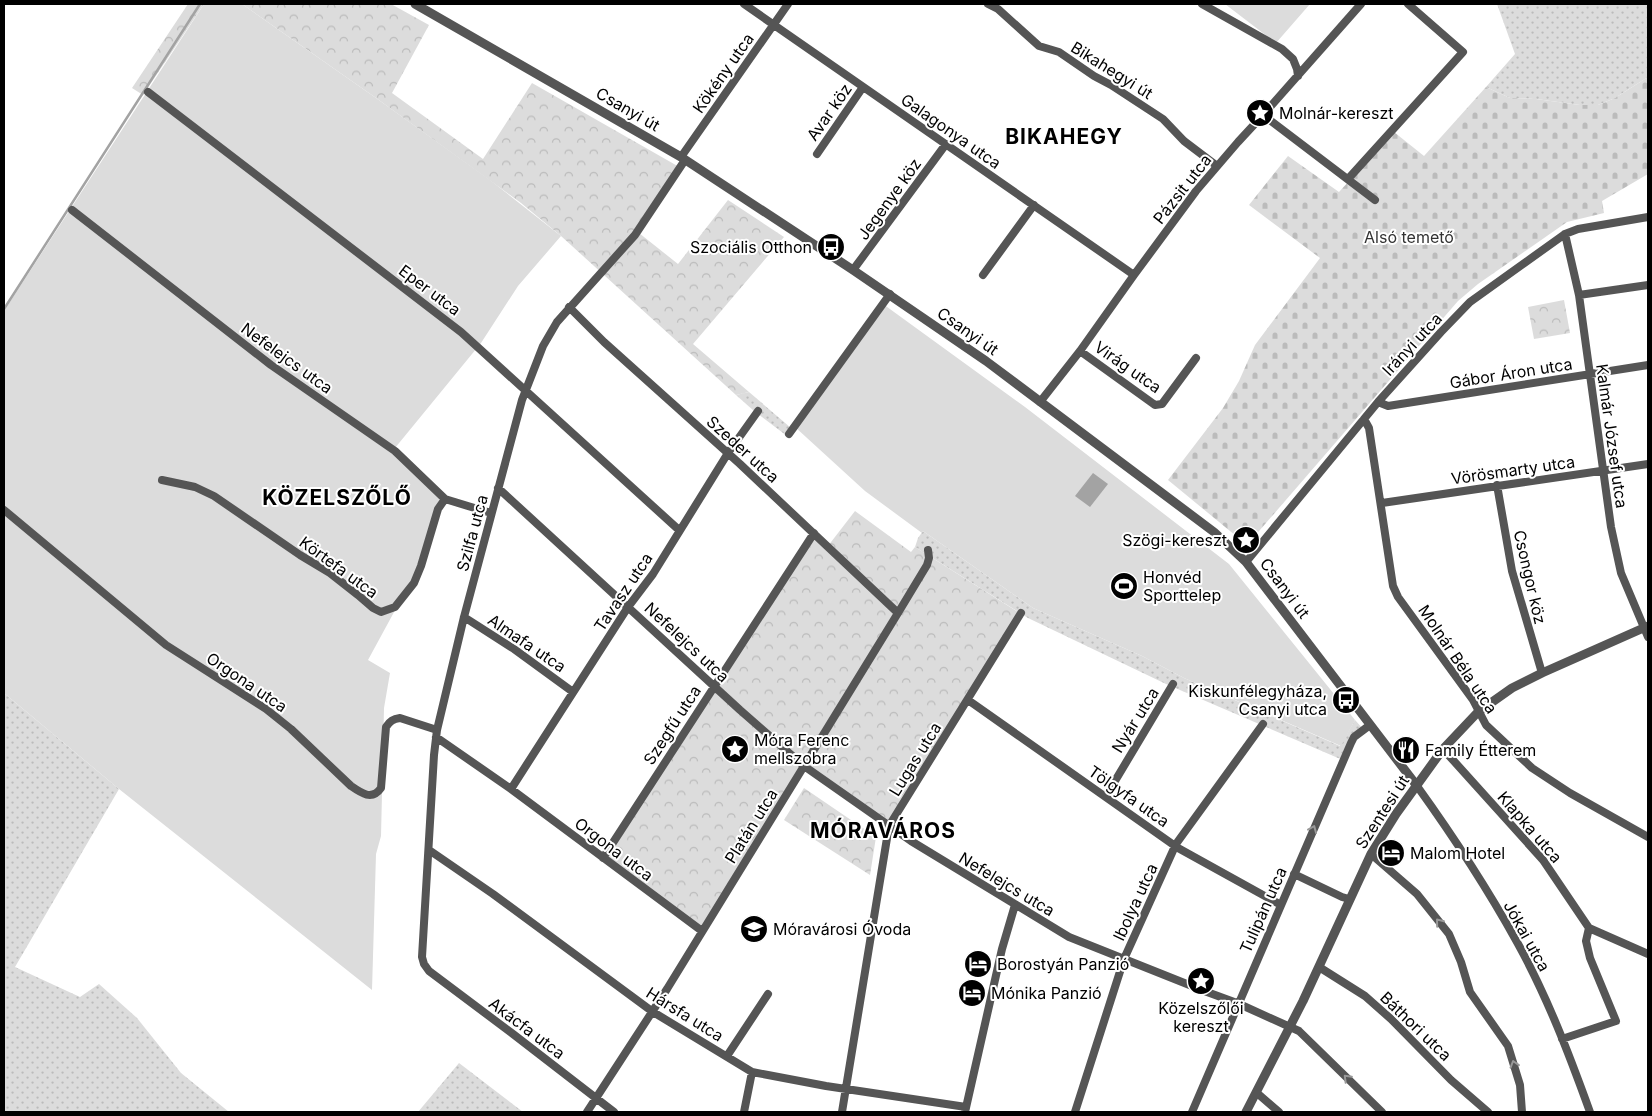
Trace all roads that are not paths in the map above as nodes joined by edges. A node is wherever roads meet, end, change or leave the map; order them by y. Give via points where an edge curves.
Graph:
1 (415, 4) edge
2 (744, 4) edge
3 (788, 4) edge
4 (988, 4) edge
5 (1202, 4) edge
6 (1361, 4) edge
7 (1408, 4) edge
8 (774, 24) junction
9 (1298, 76) junction
10 (863, 86) junction
11 (148, 92) dead end
12 (1263, 116) junction
13 (946, 144) junction
14 (816, 154) dead end
15 (683, 159) junction
16 (1217, 166) junction
17 (1348, 179) junction
18 (1375, 200) dead end
19 (1034, 205) junction
20 (72, 210) dead end
21 (1648, 217) edge
22 (1565, 234) junction
23 (854, 270) junction
24 (1134, 274) junction
25 (982, 275) dead end
26 (1648, 285) edge
27 (890, 294) junction
28 (1579, 295) junction
29 (569, 307) junction
30 (1080, 351) junction
31 (1196, 358) dead end
32 (1648, 366) edge
33 (1590, 375) junction
34 (525, 388) junction
35 (1040, 402) junction
36 (1378, 402) junction
37 (758, 411) dead end
38 (1364, 419) junction
39 (789, 434) dead end
40 (728, 453) junction
41 (1648, 464) edge
42 (1603, 470) junction
43 (162, 480) dead end
44 (1497, 485) junction
45 (498, 488) junction
46 (445, 499) junction
47 (1382, 503) junction
48 (4, 510) edge
49 (491, 513) junction
50 (679, 530) junction
51 (814, 533) junction
52 (928, 550) dead end
53 (1246, 562) junction
54 (628, 607) junction
55 (898, 613) junction
56 (1021, 613) dead end
57 (464, 617) junction
58 (1646, 627) edge
59 (1648, 637) edge
60 (1542, 673) junction
61 (1174, 684) dead end
62 (714, 685) junction
63 (573, 692) junction
64 (968, 700) junction
65 (1478, 712) junction
66 (1263, 724) dead end
67 (1370, 724) junction
68 (437, 734) junction
69 (1443, 749) junction
70 (804, 766) junction
71 (1417, 786) junction
72 (511, 789) junction
73 (1106, 796) junction
74 (889, 826) junction
75 (1648, 837) edge
76 (1176, 846) junction
77 (429, 850) junction
78 (1371, 854) junction
79 (602, 858) junction
80 (1294, 874) junction
81 (1349, 899) junction
82 (1281, 904) junction
83 (1015, 905) junction
84 (1589, 928) junction
85 (702, 931) junction
86 (1648, 954) edge
87 (1124, 959) junction
88 (424, 964) joint
89 (1319, 967) junction
90 (768, 994) dead end
91 (1238, 1003) junction
92 (653, 1012) junction
93 (1290, 1026) junction
94 (1562, 1039) junction
95 (727, 1056) junction
96 (752, 1072) junction
97 (845, 1088) junction
98 (1257, 1093) junction
99 (597, 1099) junction
100 (965, 1110) edge
101 (587, 1112) edge
102 (614, 1112) edge
103 (744, 1112) edge
104 (842, 1112) edge
105 (1075, 1112) edge
106 (1192, 1112) edge
107 (1246, 1112) edge
108 (1279, 1112) edge
109 (1382, 1112) edge
110 (1488, 1112) edge
111 (1522, 1112) edge
112 (1590, 1112) edge

1 - 15 street, Csanyi út
2 - 8 street, Galagonya utca
3 - 8 street, Kökény utca
4 - 16 street, Bikahegyi út via 1040,46 1059,52 1163,119 1184,141
5 - 9 street via 1282,49 1293,59
6 - 9 street, Pázsit utca
7 - 17 street via 1463,52
8 - 10 street, Galagonya utca
8 - 15 street, Kökény utca
9 - 12 street, Pázsit utca
10 - 13 street, Galagonya utca
10 - 14 street, Avar köz
11 - 34 street, Eper utca via 447,320
12 - 16 street, Pázsit utca
12 - 17 street
13 - 19 street, Galagonya utca
13 - 23 street, Jegenye köz
15 - 23 street, Csanyi út
15 - 29 street, Szilfa utca via 635,235
16 - 24 street, Pázsit utca
17 - 18 street
19 - 24 street, Galagonya utca
19 - 25 street
20 - 46 street, Nefelejcs utca via 271,365 396,451
21 - 22 street, Irányi utca
22 - 28 street, Kalmár József utca
22 - 36 street, Irányi utca via 1470,302
23 - 27 street, Csanyi út
24 - 30 street, Pázsit utca
26 - 28 street
27 - 35 street, Csanyi út
27 - 39 street
28 - 33 street, Kalmár József utca
29 - 34 street, Szilfa utca via 543,346
29 - 40 street, Szeder utca
30 - 31 street, Virág utca via 1155,405 1162,404
30 - 35 street, Pázsit utca
32 - 33 street, Gábor Áron utca
33 - 36 street, Gábor Áron utca via 1388,406
33 - 42 street, Kalmár József utca
34 - 45 street, Szilfa utca
34 - 50 street, Eper utca
35 - 53 street, Csanyi út via 1214,532
36 - 38 street, Irányi utca
37 - 40 street, Tavasz utca
38 - 47 street, Molnár Béla utca via 1369,428
38 - 53 street, Irányi utca
40 - 50 street, Tavasz utca
40 - 51 street, Szeder utca
41 - 42 street, Vörösmarty utca
42 - 44 street, Vörösmarty utca
42 - 58 street, Kalmár József utca via 1621,573
43 - 46 street, Körtefa utca via 195,487 214,496 330,573 381,612 395,607 414,583 438,509
44 - 47 street, Vörösmarty utca
44 - 60 street, Csongor köz via 1512,571
45 - 49 street, Szilfa utca
45 - 54 street, Nefelejcs utca
46 - 49 street, Nefelejcs utca
47 - 65 street, Molnár Béla utca via 1393,586 1398,597
48 - 68 street, Orgona utca via 166,645 266,709 360,792 370,795 381,788 389,722 400,718
49 - 57 street, Szilfa utca
50 - 54 street, Tavasz utca via 653,574
51 - 55 street, Szeder utca
51 - 62 street, Szegfű utca
52 - 55 street, Platán utca via 927,565
53 - 67 street, Csanyi út
54 - 62 street, Nefelejcs utca
54 - 63 street, Tavasz utca
55 - 70 street, Platán utca
56 - 64 street, Lugas utca
57 - 63 street, Almafa utca
57 - 68 street, Szilfa utca
58 - 59 street, Kalmár József utca
58 - 60 street, Szentesi út
60 - 65 street, Szentesi út via 1495,698
61 - 73 street, Nyár utca
62 - 70 street, Nefelejcs utca
62 - 79 street, Szegfű utca
63 - 72 street, Tavasz utca
64 - 73 street, Tölgyfa utca
64 - 74 street, Lugas utca
65 - 69 street, Szentesi út
65 - 75 street, Molnár Béla utca via 1486,725 1532,768
66 - 76 street, Ibolya utca
67 - 71 street, Csanyi út
80 -> 67 street, Tulipán utca via 1348,748 1354,737
68 - 72 street, Orgona utca
68 - 77 street, Szilfa utca
69 - 71 street, Szentesi út
69 - 84 street, Klapka utca via 1543,860
70 - 74 street, Nefelejcs utca
70 - 85 street, Platán utca
71 - 78 street, Szentesi út
71 - 94 street, Jókai utca via 1459,846 1517,943
72 - 79 street, Orgona utca
73 - 76 street, Tölgyfa utca
74 - 83 street, Nefelejcs utca
74 - 97 street, Lugas utca
76 - 82 street, Tölgyfa utca
76 - 87 street, Ibolya utca
77 - 88 street, Szilfa utca
77 - 92 street, Hársfa utca
78 - 81 street, Szentesi út
111 -> 78 street via 1520,1085 1508,1046 1470,992 1462,962 1449,934 1417,894
79 - 85 street, Orgona utca
80 - 81 street
80 - 82 street, Tulipán utca
81 - 89 street, Szentesi út
82 - 91 street, Tulipán utca
83 - 87 street, Nefelejcs utca via 1069,937
83 - 100 street
84 - 86 street
84 - 94 street via 1586,941 1590,958 1616,1021
85 - 92 street, Platán utca
87 - 91 street, Nefelejcs utca
87 - 105 street, Ibolya utca
88 - 99 street, Akácfa utca
89 - 93 street, Szentesi út
89 - 110 street, Báthori utca via 1372,1002
90 - 95 street
91 - 93 street, Nefelejcs utca
91 - 106 street, Tulipán utca
92 - 95 street, Hársfa utca
92 - 99 street, Platán utca
93 - 98 street, Szentesi út
109 -> 93 street, Nefelejcs utca
94 - 112 street, Jókai utca
95 - 96 street, Hársfa utca
96 - 97 street, Hársfa utca
96 - 103 street
97 - 100 street, Hársfa utca
97 - 104 street, Lugas utca
98 - 107 street, Szentesi út
98 - 108 street
99 - 101 street, Platán utca
99 - 102 street, Akácfa utca

